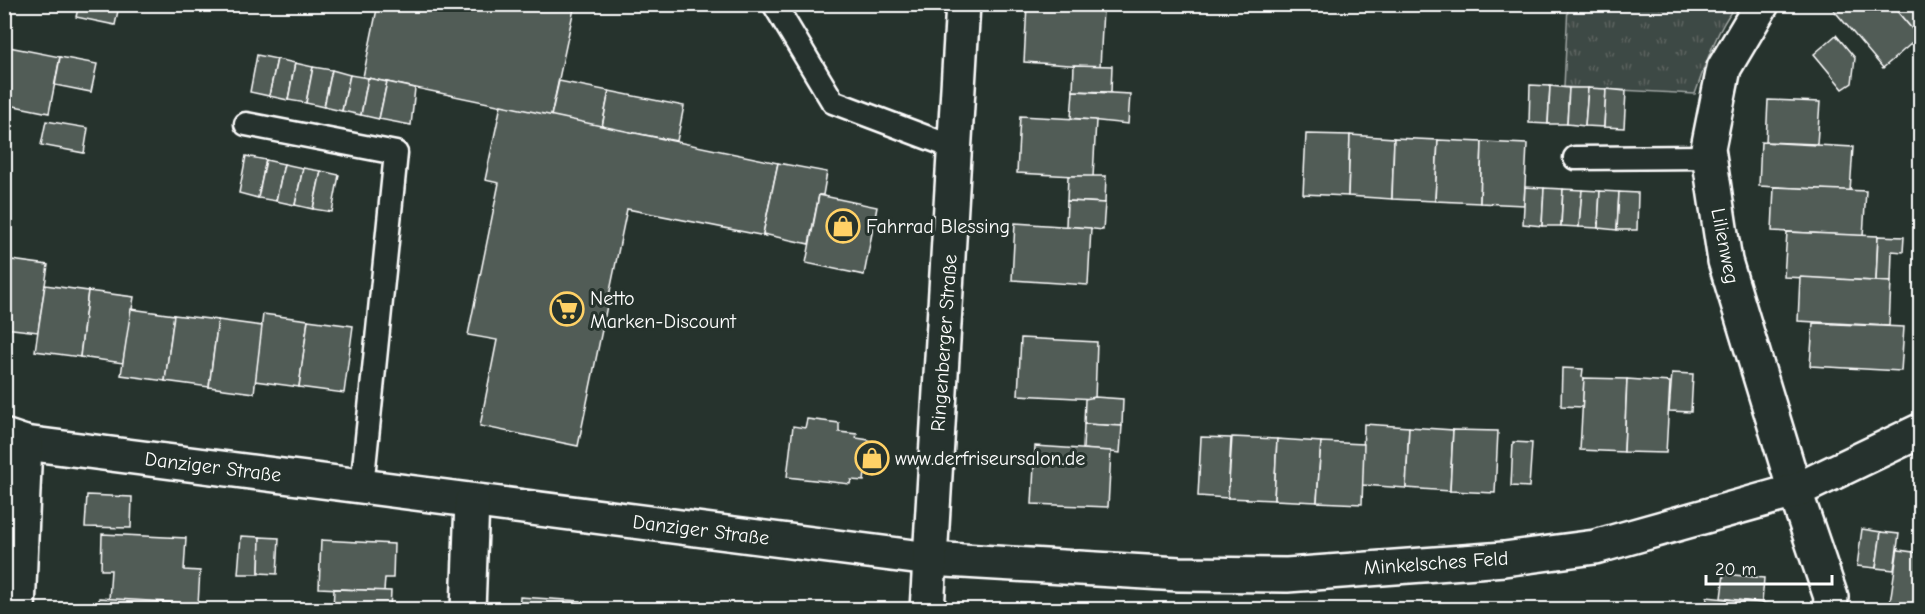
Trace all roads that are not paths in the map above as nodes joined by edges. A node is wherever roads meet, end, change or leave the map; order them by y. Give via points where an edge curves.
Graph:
1 (774, 4) edge
2 (963, 4) edge
3 (1762, 4) edge
4 (246, 124) dead end
5 (956, 148) junction
6 (1709, 157) junction
7 (1575, 158) dead end
8 (1920, 431) edge
9 (15, 440) edge
10 (362, 487) junction
11 (1795, 491) junction
12 (472, 501) junction
13 (930, 559) junction
14 (18, 609) edge
15 (468, 609) edge
16 (927, 609) edge
17 (1830, 609) edge

1 - 5 lane via 834,102
2 - 5 street, Ringenberger Straße
3 - 6 street, Lilienweg via 1724,68
4 - 10 lane via 396,153
5 - 13 street, Ringenberger Straße
6 - 7 lane
6 - 11 street, Lilienweg via 1725,261
8 - 11 street, Minkelsches Feld
9 - 10 street, Danziger Straße
9 - 14 street, Danziger Straße
10 - 12 street, Danziger Straße
11 - 13 street, Minkelsches Feld via 1595,547 1504,559 1287,575 1179,574
11 - 17 street, Lilienweg via 1831,597
12 - 13 street, Danziger Straße
12 - 15 street
13 - 16 street, Ringenberger Straße

